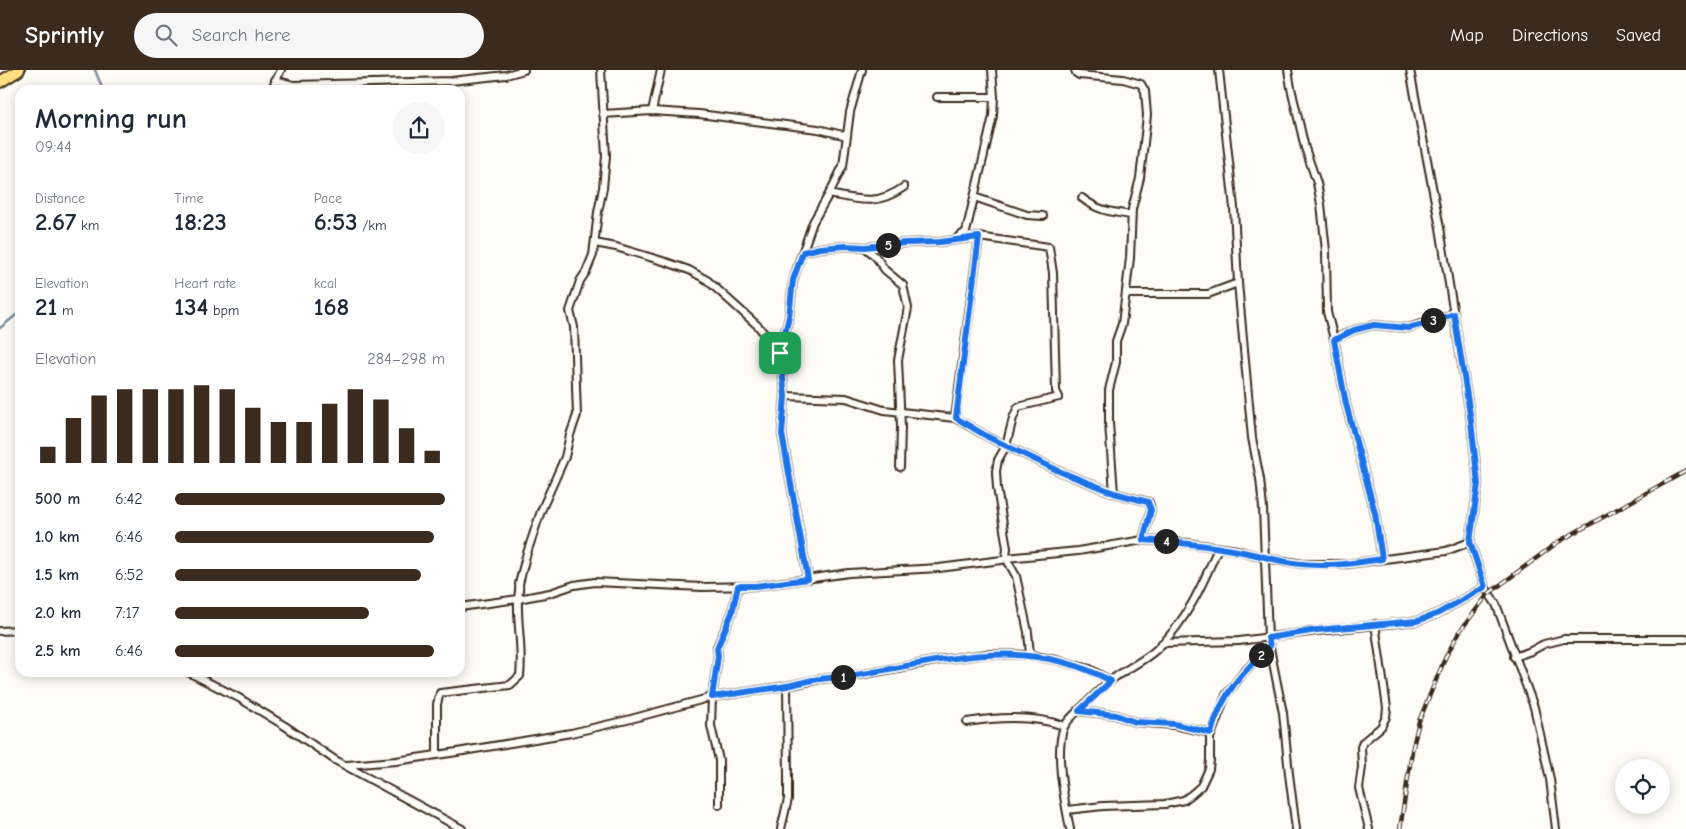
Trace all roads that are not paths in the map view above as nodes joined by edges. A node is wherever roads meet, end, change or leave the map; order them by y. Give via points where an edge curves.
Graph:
1 (19, 70) edge
2 (281, 70) edge
3 (524, 70) edge
4 (601, 70) edge
5 (661, 70) edge
6 (862, 70) edge
7 (992, 70) edge
8 (1075, 70) edge
9 (1219, 70) edge
10 (1288, 70) edge
11 (1410, 70) edge
12 (276, 80) junction
13 (0, 82) edge
14 (274, 85) edge
15 (938, 97) dead end
16 (994, 97) junction
17 (652, 111) junction
18 (603, 114) junction
19 (847, 136) junction
20 (904, 187) dead end
21 (829, 194) junction
22 (974, 197) junction
23 (1082, 198) dead end
24 (1131, 215) junction
25 (1043, 216) dead end
26 (979, 237) junction
27 (955, 239) junction
28 (595, 244) junction
29 (865, 247) junction
30 (803, 252) junction
31 (1238, 283) junction
32 (1126, 294) junction
33 (1454, 314) junction
34 (1334, 340) junction
35 (780, 353) junction
36 (785, 396) junction
37 (900, 411) junction
38 (956, 418) junction
39 (1006, 446) junction
40 (900, 467) dead end
41 (1114, 493) junction
42 (1143, 540) junction
43 (1470, 542) junction
44 (1218, 548) junction
45 (1006, 558) junction
46 (1265, 558) junction
47 (1382, 559) junction
48 (808, 579) junction
49 (738, 586) junction
50 (1485, 587) junction
51 (518, 599) junction
52 (465, 605) edge
53 (1375, 624) junction
54 (15, 630) edge
55 (0, 631) edge
56 (1268, 638) junction
57 (1686, 639) edge
58 (1162, 643) junction
59 (1270, 646) junction
60 (1030, 655) junction
61 (1514, 657) junction
62 (198, 677) edge
63 (1111, 681) junction
64 (787, 686) junction
65 (712, 697) junction
66 (1079, 711) junction
67 (967, 722) dead end
68 (1064, 726) junction
69 (1211, 733) junction
70 (437, 754) junction
71 (347, 765) junction
72 (719, 805) dead end
73 (1067, 810) junction
74 (462, 829) edge
75 (781, 829) edge
76 (1070, 829) edge
77 (1296, 829) edge
78 (1369, 829) edge
79 (1556, 829) edge

1 - 13 highway
2 - 12 street
3 - 12 street via 451,81 293,85
4 - 18 street
5 - 17 street
6 - 19 street
7 - 16 street
8 - 24 street via 1079,75 1132,81 1141,84 1145,91 1146,134
9 - 31 street via 1234,208
10 - 34 street via 1318,190 1326,251 1327,312
11 - 33 street
12 - 14 street
15 - 16 street
16 - 22 street via 993,116
17 - 18 street
17 - 19 street via 818,129
18 - 28 street via 606,168
19 - 21 street via 843,166
20 - 21 street via 892,196 874,200
21 - 30 street via 813,222
22 - 25 street via 1026,215
22 - 27 street via 966,232
23 - 24 street via 1102,210
24 - 32 street
26 - 27 street
26 - 38 street
26 - 39 street via 1048,246 1052,255 1056,391 1059,397 1018,407
27 - 29 street
28 - 35 street via 616,246 666,262 706,280 758,326
28 - 51 street via 570,311 574,327 577,415 565,457 541,511 526,556
29 - 30 street via 820,248
29 - 37 street via 902,286 908,302 898,360
30 - 35 street via 793,280 789,317
31 - 32 street via 1208,294
31 - 46 street via 1252,438 1261,491
32 - 41 street via 1109,390
33 - 34 street via 1408,328 1374,325
33 - 43 street via 1478,484
34 - 47 street via 1346,404 1375,513
35 - 36 street
36 - 37 street via 846,398 884,410
36 - 48 street via 782,434
37 - 38 street
37 - 40 street
38 - 39 street
39 - 41 street
39 - 45 street via 996,471
41 - 42 street via 1148,502 1151,510
42 - 44 street
42 - 45 street
43 - 47 street via 1446,551
43 - 50 street
44 - 46 street
44 - 58 street via 1190,605
45 - 48 street via 938,568 849,572
45 - 60 street via 1016,576
46 - 47 street via 1303,564 1347,564
46 - 56 street
48 - 49 street
49 - 51 street via 594,582
49 - 65 street via 732,613 717,648
50 - 53 street via 1437,614 1417,621
50 - 61 street via 1496,604
51 - 52 street
51 - 70 street via 520,676 510,685 440,693
53 - 56 street
53 - 78 street via 1388,708 1381,726 1361,747 1359,788
54 - 55 street
56 - 58 street
56 - 59 street
57 - 61 street via 1564,639
58 - 63 street
59 - 69 street via 1231,686
59 - 77 street via 1284,712
60 - 63 street via 1090,669
60 - 64 street via 988,654 946,659
61 - 79 street via 1534,707 1550,779
62 - 71 street via 239,698
63 - 66 street
64 - 65 street
64 - 75 street via 788,799
65 - 70 street via 571,733
65 - 72 street via 711,726 720,760
66 - 68 street
66 - 69 street via 1116,715 1135,722 1174,724
67 - 68 street via 1017,718
68 - 73 street via 1060,773
69 - 73 street via 1209,770 1201,786 1184,800
70 - 71 street
71 - 74 street
73 - 76 street

